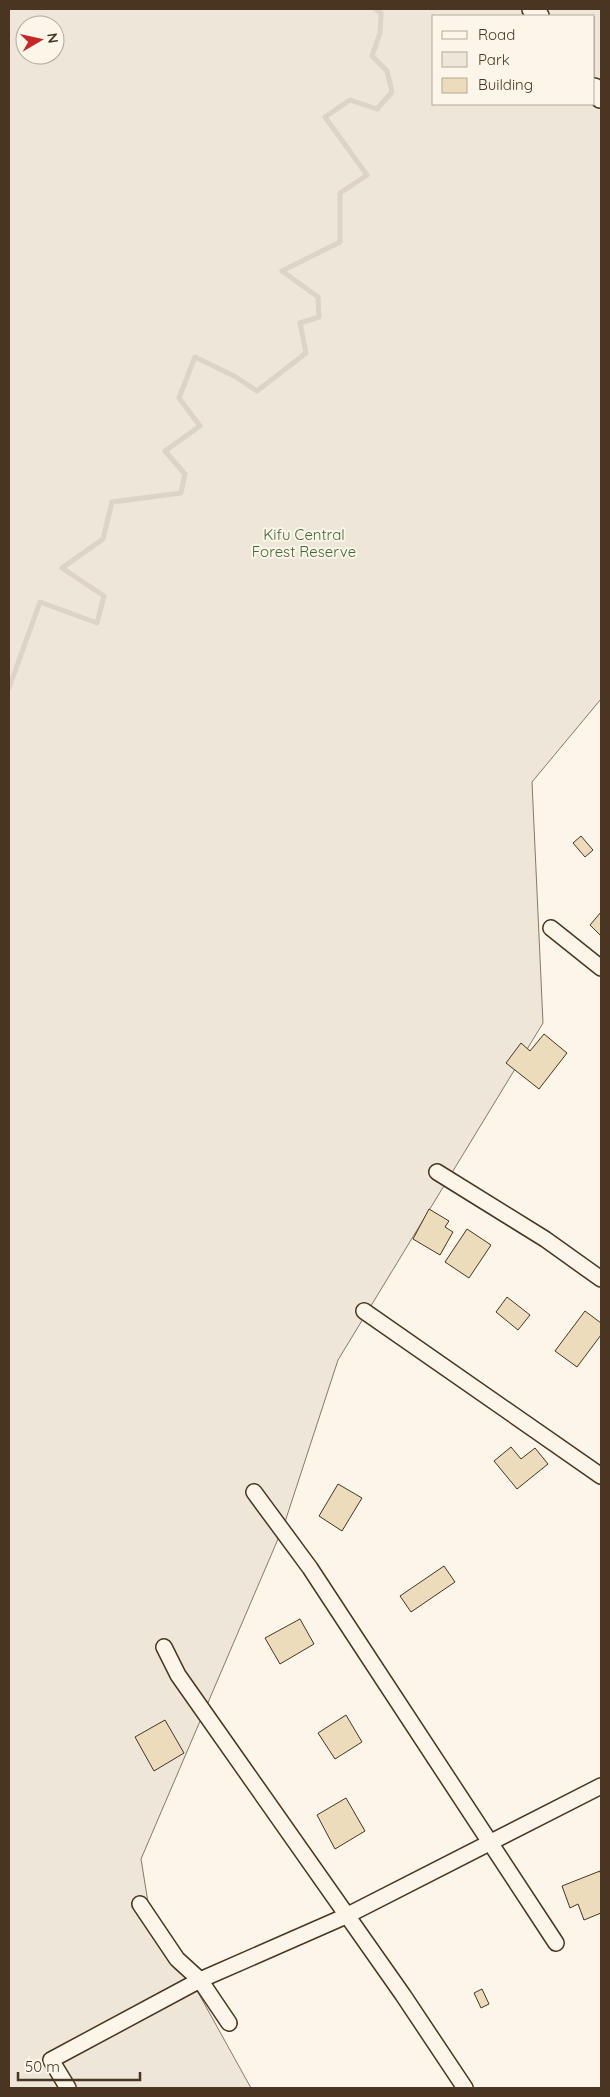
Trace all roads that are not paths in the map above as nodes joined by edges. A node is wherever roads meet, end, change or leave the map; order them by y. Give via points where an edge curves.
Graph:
1 (551, 928) dead end
2 (601, 968) edge
3 (437, 1172) dead end
4 (601, 1279) edge
5 (364, 1311) dead end
6 (601, 1476) edge
7 (254, 1492) dead end
8 (164, 1647) dead end
9 (601, 1786) edge
10 (492, 1843) junction
11 (140, 1904) dead end
12 (346, 1916) junction
13 (556, 1943) dead end
14 (200, 1980) junction
15 (229, 2023) dead end
16 (68, 2088) edge
17 (465, 2088) edge

1 - 2 street
3 - 4 street via 545,1239
5 - 6 street
7 - 10 street via 310,1568
8 - 12 street via 178,1675
9 - 10 street
10 - 12 street
10 - 13 street
11 - 14 street via 177,1959
12 - 14 street
12 - 17 street
14 - 15 street
14 - 16 street via 51,2060

